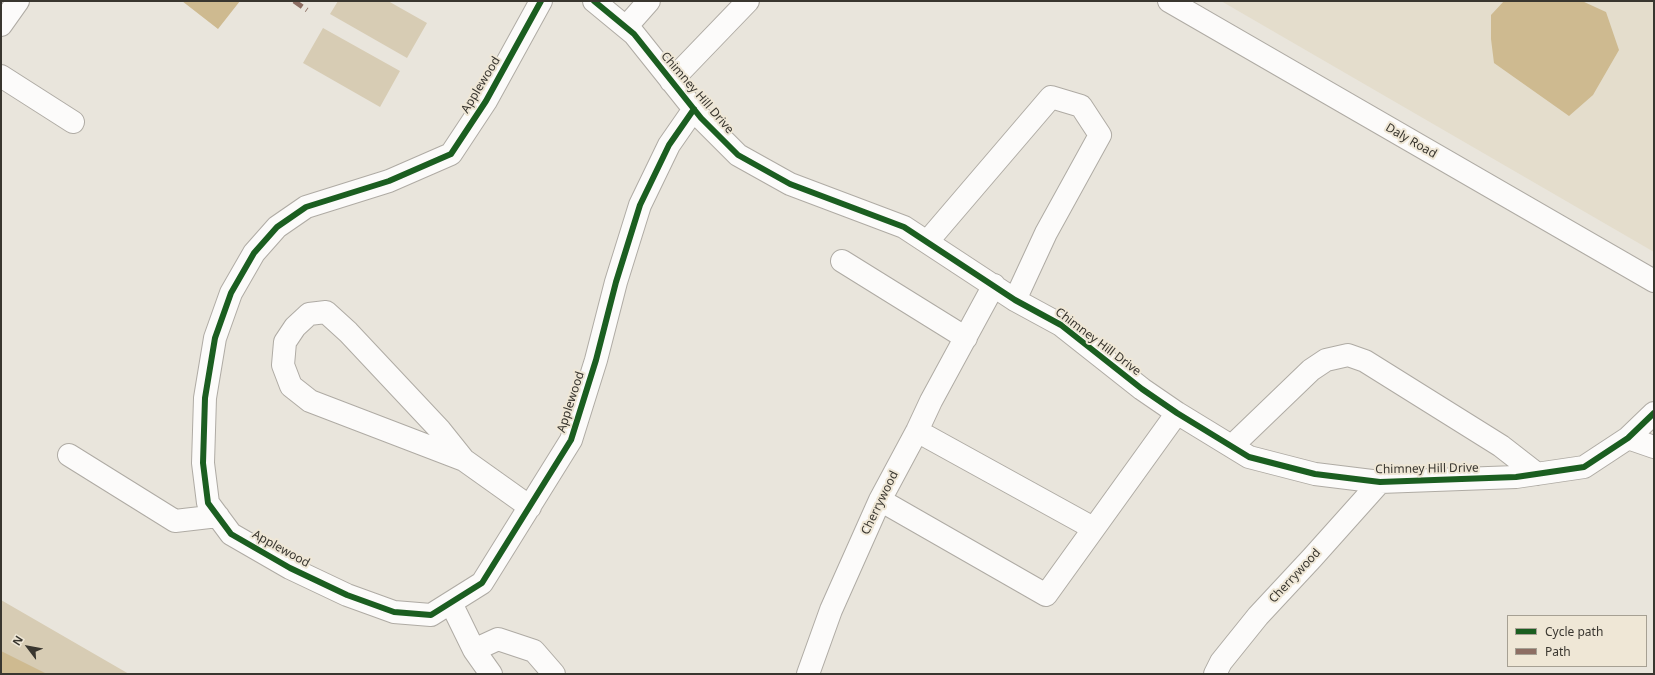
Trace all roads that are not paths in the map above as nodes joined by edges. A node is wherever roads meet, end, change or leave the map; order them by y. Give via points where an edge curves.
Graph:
1 (18, 1) edge
2 (541, 1) edge
3 (594, 1) edge
4 (649, 1) edge
5 (748, 1) edge
6 (1168, 1) edge
7 (1, 25) edge
8 (626, 27) junction
9 (1, 76) edge
10 (671, 81) junction
11 (694, 109) junction
12 (73, 122) dead end
13 (927, 242) junction
14 (842, 262) dead end
15 (1654, 281) edge
16 (994, 285) junction
17 (1015, 300) junction
18 (966, 338) junction
19 (1176, 413) junction
20 (1654, 413) edge
21 (917, 431) junction
22 (1628, 438) junction
23 (1232, 446) junction
24 (1654, 447) edge
25 (69, 455) dead end
26 (464, 460) junction
27 (1537, 474) junction
28 (1380, 482) junction
29 (880, 500) junction
30 (530, 506) junction
31 (218, 516) junction
32 (1093, 528) junction
33 (451, 603) junction
34 (474, 650) junction
35 (491, 674) edge
36 (554, 674) edge
37 (808, 674) edge
38 (1215, 674) edge

1 - 7 street
2 - 31 street, Applewood via 486,101 450,154 388,180 306,207 277,227 254,253 231,293 215,338 205,398 203,463 208,503
3 - 8 street, Chimney Hill Drive
4 - 8 street
5 - 10 street
6 - 15 street, Daly Road
8 - 10 street, Chimney Hill Drive
9 - 12 street
10 - 11 street, Chimney Hill Drive
11 - 13 street, Chimney Hill Drive via 738,155 790,184 904,227
11 - 30 street, Applewood via 669,145 640,205 571,440
13 - 16 street, Chimney Hill Drive
13 - 17 street via 1051,97 1081,106 1100,135 1046,233
14 - 18 street
16 - 17 street, Chimney Hill Drive
16 - 18 street, Cherrywood
17 - 19 street, Chimney Hill Drive via 1061,324
18 - 21 street, Cherrywood
19 - 23 street, Chimney Hill Drive
19 - 32 street
20 - 22 street, Chimney Hill Drive
21 - 29 street, Cherrywood
21 - 32 street
22 - 24 street
22 - 27 street, Chimney Hill Drive via 1584,467
23 - 27 street via 1311,370 1326,360 1348,356 1365,361 1488,438
23 - 28 street, Chimney Hill Drive via 1249,456 1315,474
25 - 31 street via 175,521
26 - 26 street via 440,430 326,312 309,314 295,326 285,342 283,365 291,386 310,401
26 - 30 street
27 - 28 street, Chimney Hill Drive
28 - 38 street, Cherrywood via 1258,616 1221,662
29 - 32 street via 1046,595
29 - 37 street, Cherrywood via 831,610
30 - 33 street, Applewood via 482,583
31 - 33 street, Applewood via 231,534 290,568 347,596 394,612 431,615
33 - 34 street
34 - 35 street
34 - 36 street via 498,639 534,651

